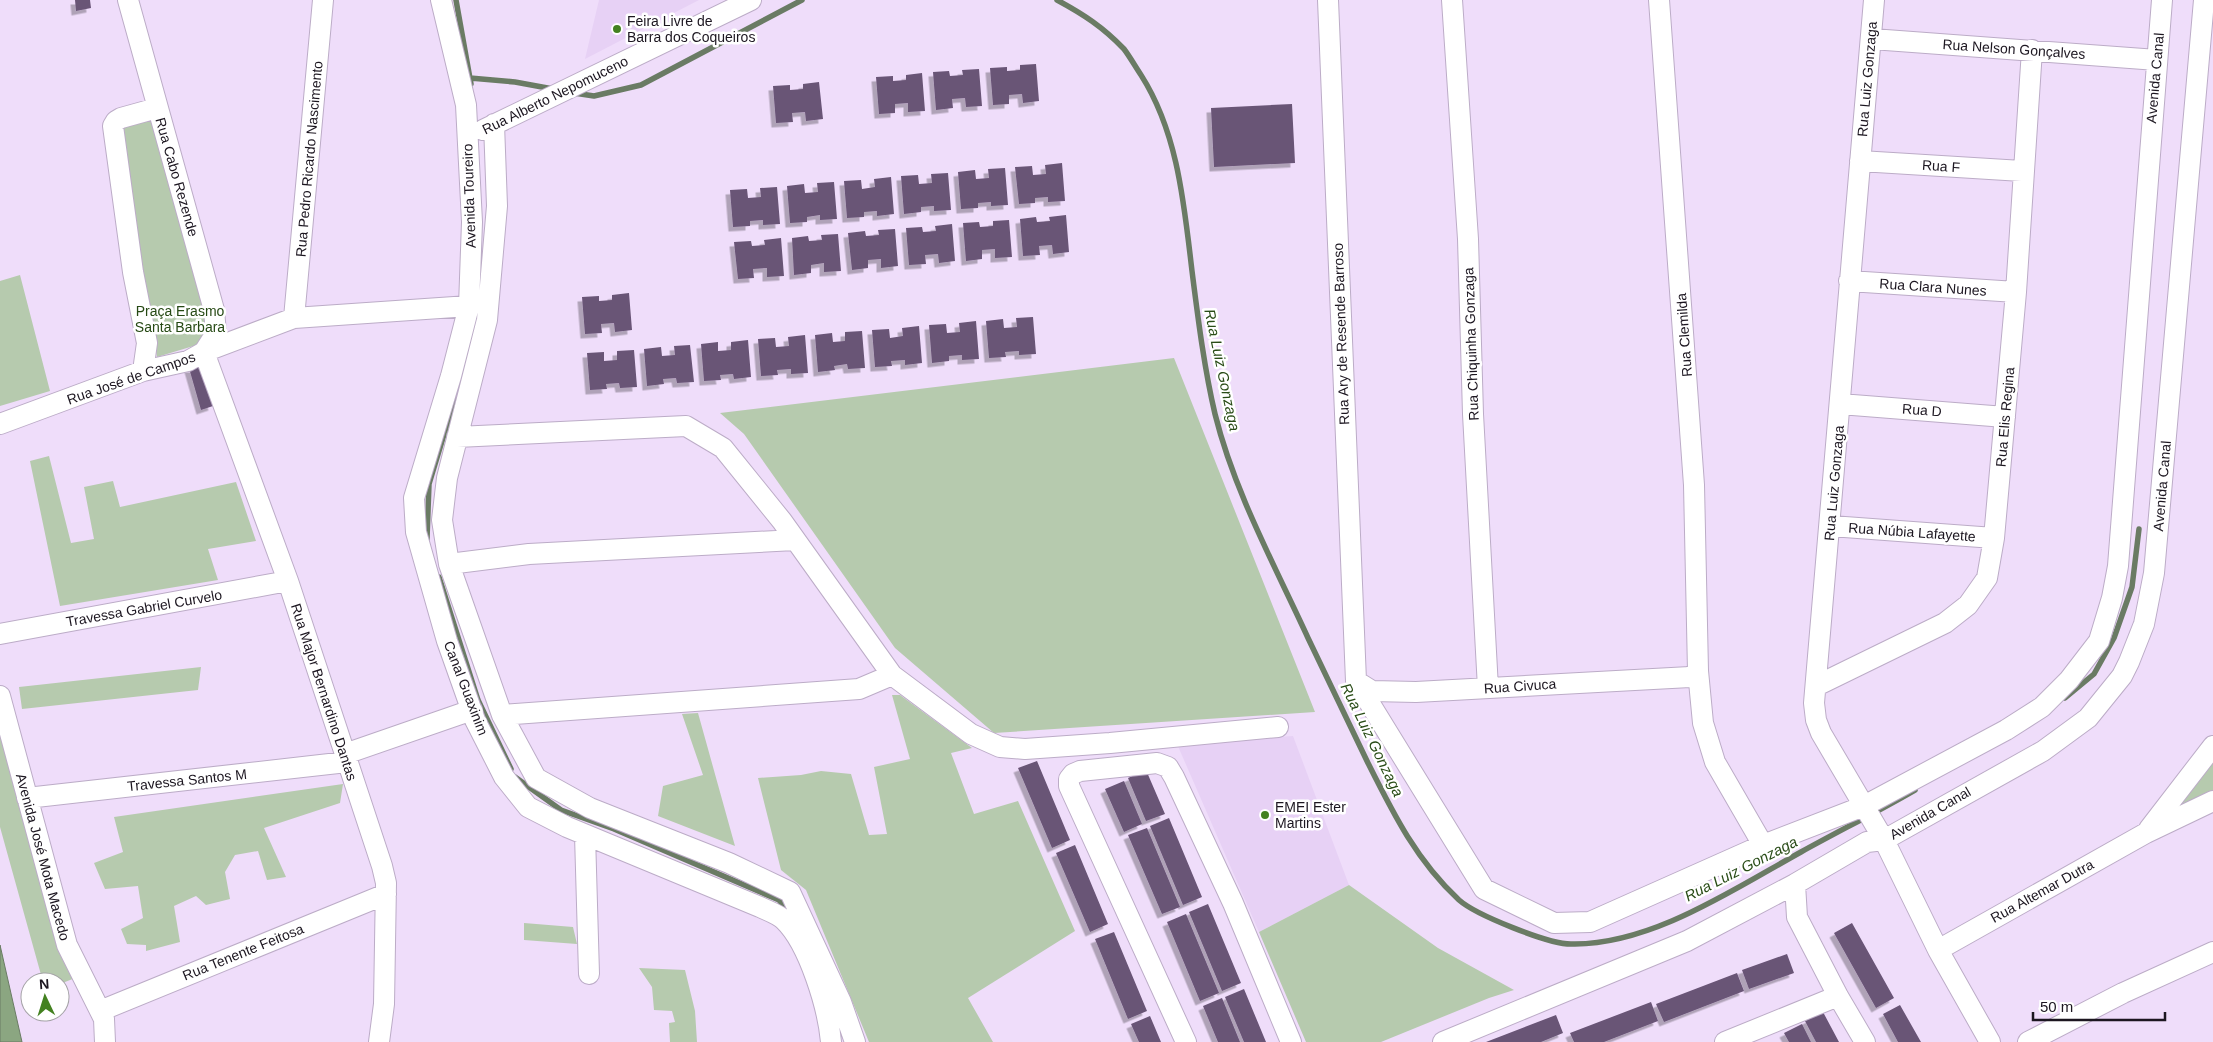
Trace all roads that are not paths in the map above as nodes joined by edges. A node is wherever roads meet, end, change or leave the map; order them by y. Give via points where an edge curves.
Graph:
1 (128, 0) edge
2 (323, 0) edge
3 (441, 0) edge
4 (751, 0) edge
5 (1328, 0) edge
6 (1452, 0) edge
7 (1659, 0) edge
8 (1874, 0) edge
9 (2162, 0) edge
10 (2204, 0) edge
11 (1872, 40) junction
12 (2032, 50) junction
13 (2156, 60) junction
14 (157, 108) junction
15 (2204, 108) edge
16 (494, 124) junction
17 (468, 137) junction
18 (1860, 161) junction
19 (2022, 171) junction
20 (1849, 281) junction
21 (2016, 292) junction
22 (469, 306) junction
23 (294, 318) junction
24 (204, 352) junction
25 (143, 371) junction
26 (1840, 404) junction
27 (2005, 417) junction
28 (0, 424) edge
29 (457, 436) junction
30 (1830, 526) junction
31 (1994, 538) junction
32 (795, 540) junction
33 (449, 564) junction
34 (288, 581) junction
35 (0, 634) edge
36 (1698, 671) junction
37 (892, 675) junction
38 (1355, 675) junction
39 (1816, 686) junction
40 (1488, 688) junction
41 (0, 696) edge
42 (472, 710) junction
43 (502, 715) junction
44 (1278, 728) dead end
45 (1161, 738) junction
46 (2213, 746) edge
47 (1054, 747) junction
48 (346, 758) junction
49 (1168, 767) junction
50 (1069, 779) junction
51 (27, 798) junction
52 (2213, 801) edge
53 (1865, 809) junction
54 (2146, 833) junction
55 (585, 835) junction
56 (1881, 835) junction
57 (1763, 845) junction
58 (1795, 884) junction
59 (386, 894) junction
60 (1938, 950) junction
61 (2213, 952) edge
62 (589, 974) dead end
63 (1838, 996) junction
64 (100, 1011) junction
65 (1749, 1038) edge
66 (105, 1042) edge
67 (379, 1042) edge
68 (831, 1042) edge
69 (855, 1042) edge
70 (1186, 1042) edge
71 (1291, 1042) edge
72 (1443, 1042) edge
73 (1724, 1042) edge
74 (1865, 1042) edge
75 (1990, 1042) edge
76 (2028, 1042) edge

1 - 14 street, Rua Cabo Rezende
2 - 23 street, Rua Pedro Ricardo Nascimento
3 - 17 street, Avenida Toureiro via 466,105
4 - 16 street, Rua Alberto Nepomuceno
5 - 38 street, Rua Ary de Resende Barroso
6 - 40 street, Rua Chiquinha Gonzaga via 1468,239 1473,414
7 - 36 street, Rua Clemilda via 1694,485
8 - 11 street, Rua Luiz Gonzaga
9 - 13 street, Avenida Canal
10 - 15 street, Avenida Canal
11 - 12 street, Rua Nelson Gonçalves
11 - 18 street, Rua Luiz Gonzaga
12 - 13 street, Rua Nelson Gonçalves
12 - 19 street, Rua Elis Regina
13 - 53 street, Avenida Canal via 2118,566 2098,641 2069,680 2042,707
14 - 24 street, Rua Cabo Rezende via 214,310 216,333
14 - 25 street via 121,118 113,126 133,272 147,343
15 - 56 street, Avenida Canal via 2154,573 2144,624 2129,662 2122,676 2088,718 2043,751
16 - 17 street, Rua Alberto Nepomuceno
16 - 29 street via 497,206 486,320
17 - 22 street, Avenida Toureiro via 472,222
18 - 19 street, Rua F
18 - 20 street, Rua Luiz Gonzaga
19 - 21 street, Rua Elis Regina
20 - 21 street, Rua Clara Nunes
20 - 26 street, Rua Luiz Gonzaga
21 - 27 street, Rua Elis Regina
22 - 23 street, Rua José de Campos
22 - 42 street, Canal Guaxinim via 414,498 416,532 447,641
23 - 24 street, Rua José de Campos
24 - 25 street, Rua José de Campos via 188,361
24 - 34 street, Rua Major Bernardino Dantas
25 - 28 street, Rua José de Campos
26 - 27 street, Rua D
26 - 30 street, Rua Luiz Gonzaga
27 - 31 street, Rua Elis Regina
29 - 32 street via 686,426 723,448
29 - 33 street via 442,520
30 - 31 street, Rua Núbia Lafayette
30 - 39 street, Rua Luiz Gonzaga
31 - 39 street, Rua Elis Regina via 1987,578 1968,605 1945,623
32 - 33 street via 529,554
32 - 37 street
33 - 43 street
34 - 35 street, Travessa Gabriel Curvelo
34 - 48 street, Rua Major Bernardino Dantas
36 - 40 street, Rua Civuca via 1690,677
36 - 57 street, Rua Clemilda via 1703,723 1715,762
37 - 43 street via 859,689
37 - 47 street via 971,734 1000,747
38 - 40 street, Rua Civuca via 1372,691
38 - 57 street, Avenida Canal via 1484,889 1554,923 1590,922
39 - 53 street, Rua Luiz Gonzaga via 1816,720
41 - 51 street, Avenida José Mota Macedo
42 - 48 street, Travessa Santos M
42 - 55 street, Canal Guaxinim via 504,777 528,806
43 - 69 street via 536,778 590,808 729,863 790,892 841,1002
44 - 45 street
45 - 47 street
45 - 49 street
46 - 54 street, Rua Altemar Dutra
47 - 50 street
48 - 51 street, Travessa Santos M
48 - 59 street, Rua Major Bernardino Dantas via 382,866
49 - 50 street via 1157,763 1080,771
49 - 71 street via 1233,903
50 - 70 street via 1069,786
51 - 64 street, Avenida José Mota Macedo via 67,945
52 - 54 street, Rua Altemar Dutra
53 - 56 street, Rua Luiz Gonzaga
53 - 57 street, Avenida Canal
54 - 60 street, Rua Altemar Dutra
55 - 62 street
55 - 68 street, Canal Guaxinim via 783,919 798,938 818,985
56 - 58 street, Avenida Canal
56 - 60 street, Rua Luiz Gonzaga
58 - 63 street via 1798,917
58 - 72 street, Avenida Canal via 1687,941
59 - 64 street, Rua Tenente Feitosa
59 - 67 street, Rua Major Bernardino Dantas via 384,1004
60 - 75 street, Rua Luiz Gonzaga
61 - 76 street via 2123,993
63 - 65 street
63 - 74 street
64 - 66 street, Avenida José Mota Macedo via 104,1019
65 - 73 street

